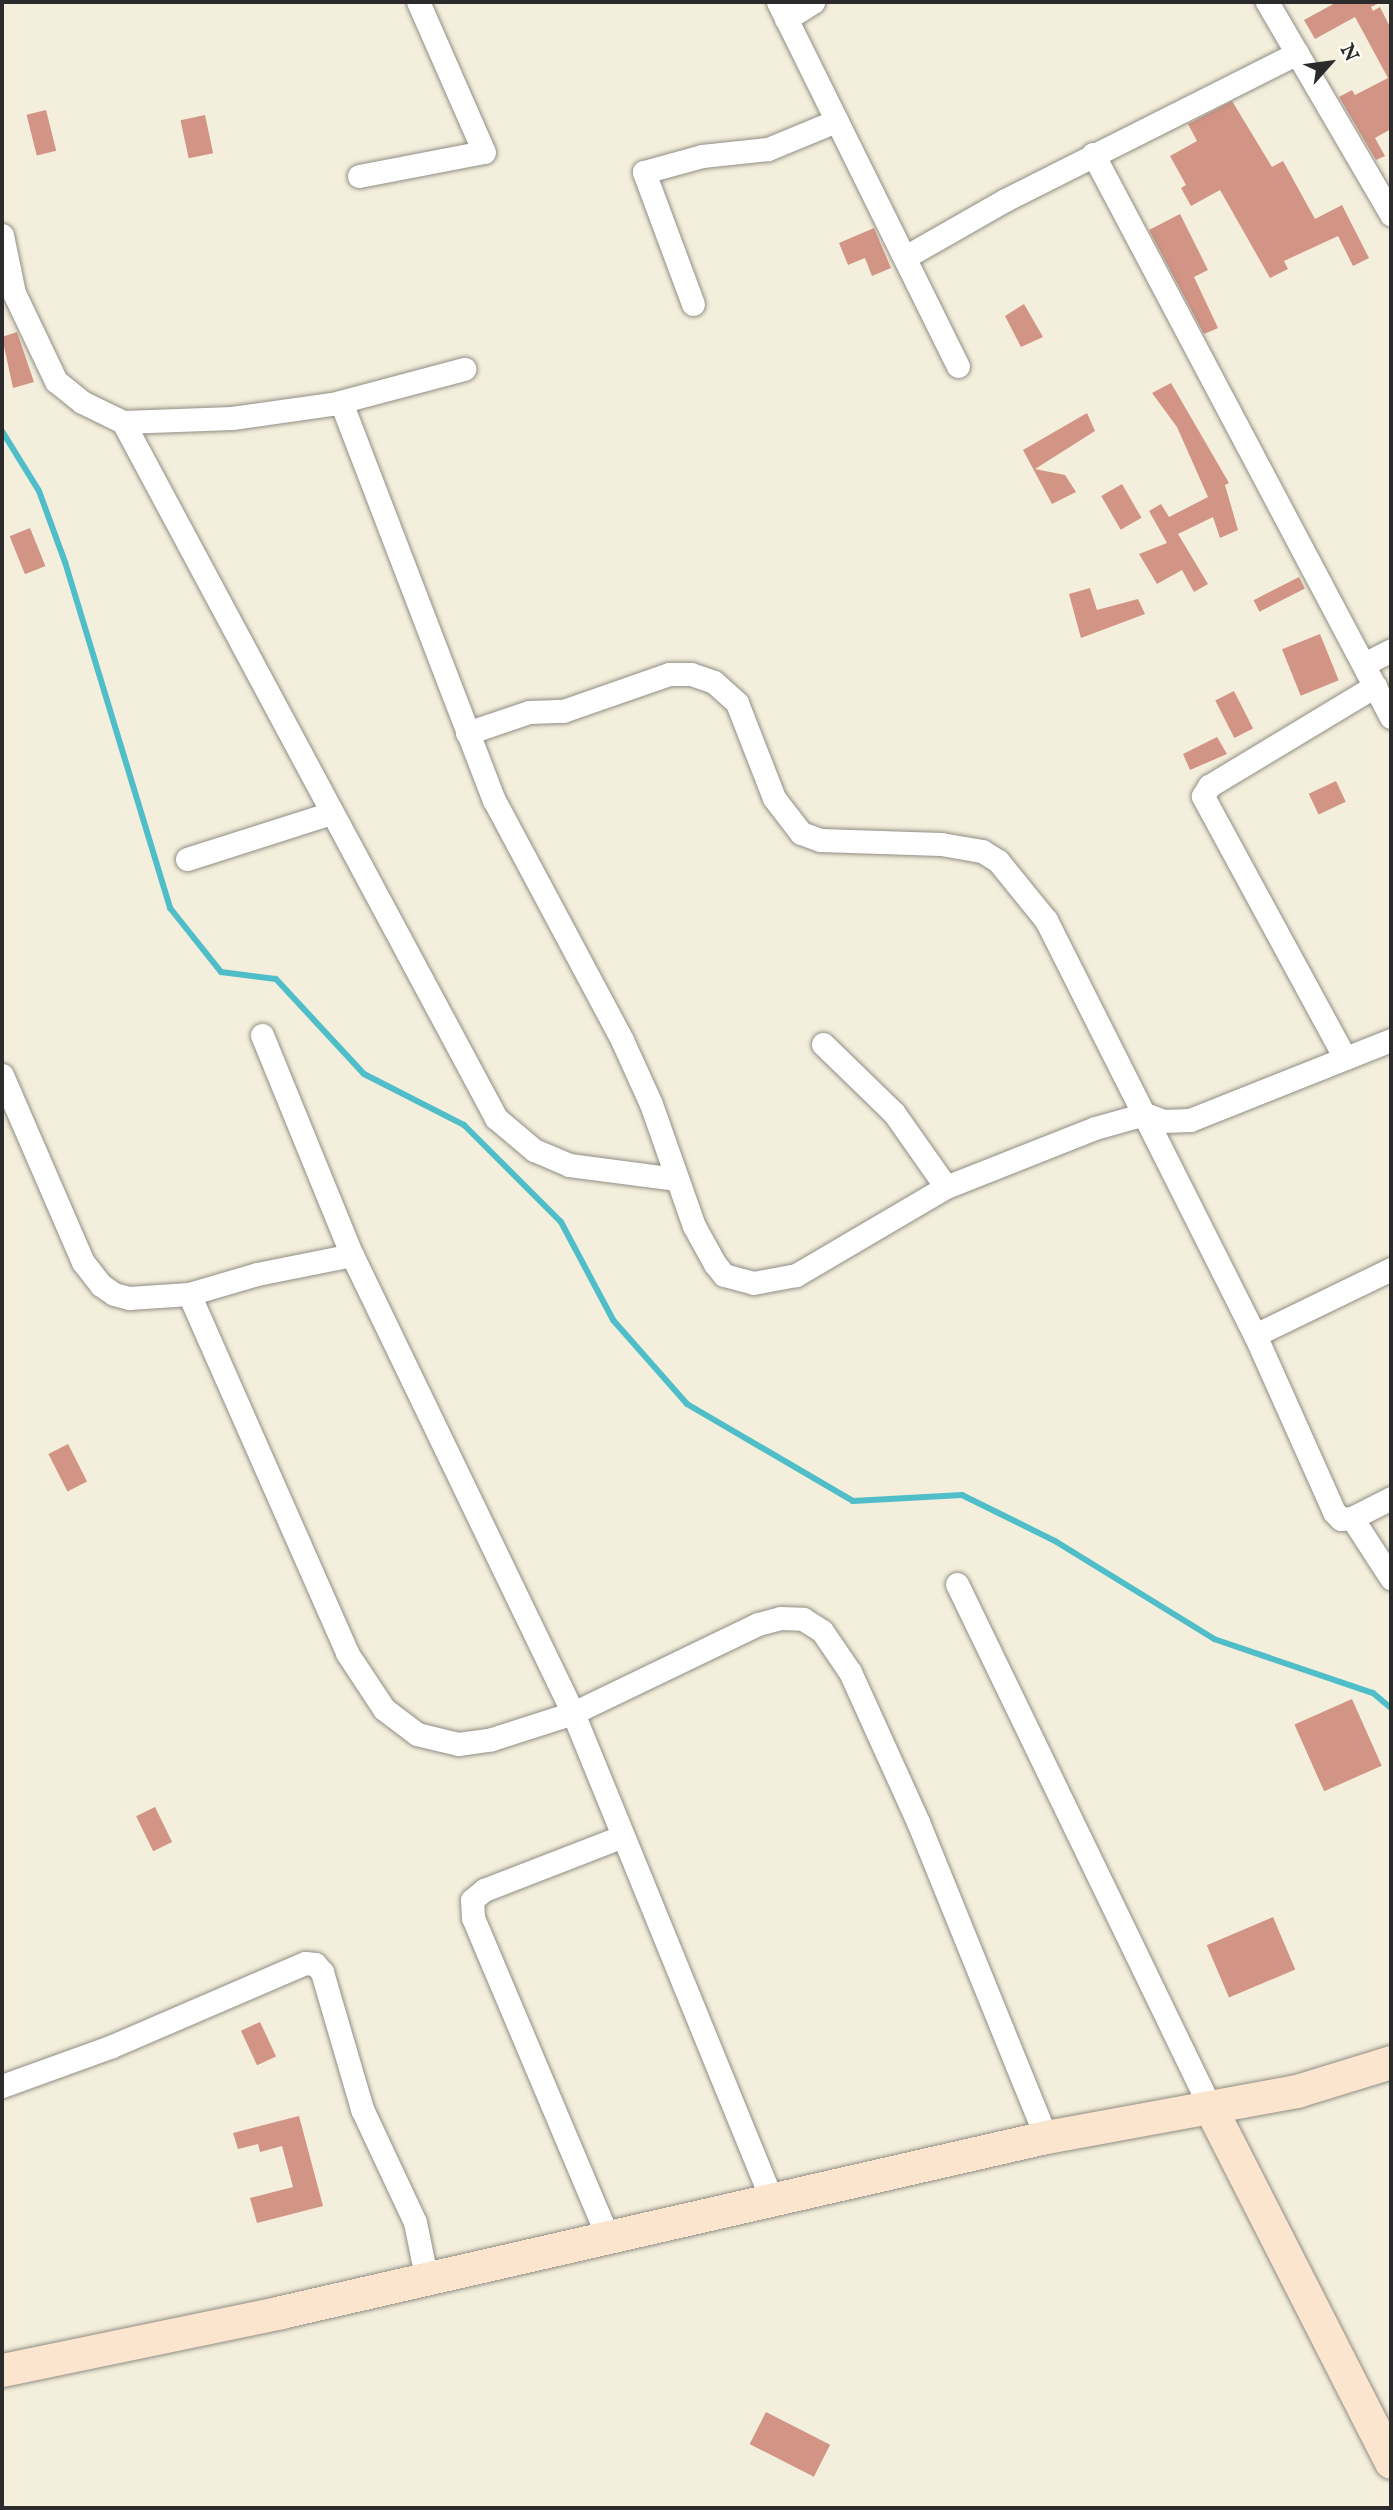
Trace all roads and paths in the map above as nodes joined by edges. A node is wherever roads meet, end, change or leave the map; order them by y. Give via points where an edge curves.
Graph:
1 (418, 2) edge
2 (813, 2) edge
3 (1267, 2) edge
4 (782, 10) edge
5 (1297, 52) junction
6 (836, 121) junction
7 (1093, 154) junction
8 (359, 176) dead end
9 (1391, 214) edge
10 (2, 235) edge
11 (907, 256) junction
12 (693, 304) dead end
13 (958, 366) dead end
14 (464, 369) dead end
15 (341, 402) junction
16 (123, 422) junction
17 (1391, 650) edge
18 (1364, 664) junction
19 (1375, 686) junction
20 (1391, 717) edge
21 (467, 733) junction
22 (331, 813) junction
23 (187, 859) dead end
24 (262, 1035) dead end
25 (1391, 1040) edge
26 (822, 1044) dead end
27 (1345, 1058) junction
28 (2, 1075) edge
29 (1145, 1114) junction
30 (677, 1179) junction
31 (946, 1187) junction
32 (352, 1255) junction
33 (1391, 1269) edge
34 (189, 1294) junction
35 (1255, 1335) junction
36 (1391, 1498) edge
37 (1352, 1518) junction
38 (1391, 1578) edge
39 (957, 1584) dead end
40 (573, 1713) junction
41 (623, 1836) junction
42 (1391, 2062) edge
43 (2, 2086) edge
44 (1211, 2109) junction
45 (1046, 2137) junction
46 (771, 2199) junction
47 (607, 2235) junction
48 (426, 2276) junction
49 (2, 2370) edge
50 (1391, 2462) edge

1 - 8 street via 484,152
2 - 4 street
3 - 5 street
4 - 6 street
5 - 7 street
5 - 9 street
6 - 11 street
6 - 12 street via 768,149 702,156 644,173
7 - 11 street
7 - 18 street
10 - 16 street via 14,293 56,381 82,402
11 - 13 street
14 - 15 street
15 - 16 street via 232,418
15 - 21 street
16 - 22 street
17 - 18 street
18 - 19 street
19 - 20 street
19 - 27 street via 1209,786 1203,796
21 - 29 street via 529,712 563,711 669,674 714,681 737,703 774,798 801,833 820,840 969,848 989,855 1014,875 1046,920
21 - 30 street via 519,852 622,1040
22 - 23 street
22 - 30 street via 496,1118 534,1150 569,1165
24 - 32 street
25 - 27 street
26 - 31 street via 894,1113
27 - 29 street via 1190,1120 1163,1121
28 - 34 street via 93,1277 114,1294 129,1298
29 - 31 street via 1095,1128
29 - 35 street
30 - 31 street via 694,1226 715,1264 724,1275 753,1283 796,1275
32 - 34 street via 257,1273
32 - 40 street
33 - 35 street
34 - 40 street via 347,1653 384,1709 417,1734 458,1744 492,1740
35 - 37 street via 1334,1512 1341,1519
36 - 37 street
37 - 38 street
39 - 44 street
40 - 41 street
40 - 45 street via 758,1624 780,1618 803,1619 822,1631 850,1672 918,1822
41 - 46 street
41 - 47 street via 484,1890 472,1900 473,1918
42 - 44 street via 1297,2091
43 - 48 street via 110,2047 305,1963 314,1964 322,1972 362,2109 415,2222
44 - 45 street
44 - 50 street
45 - 46 street
46 - 47 street
47 - 48 street
48 - 49 street via 281,2312

